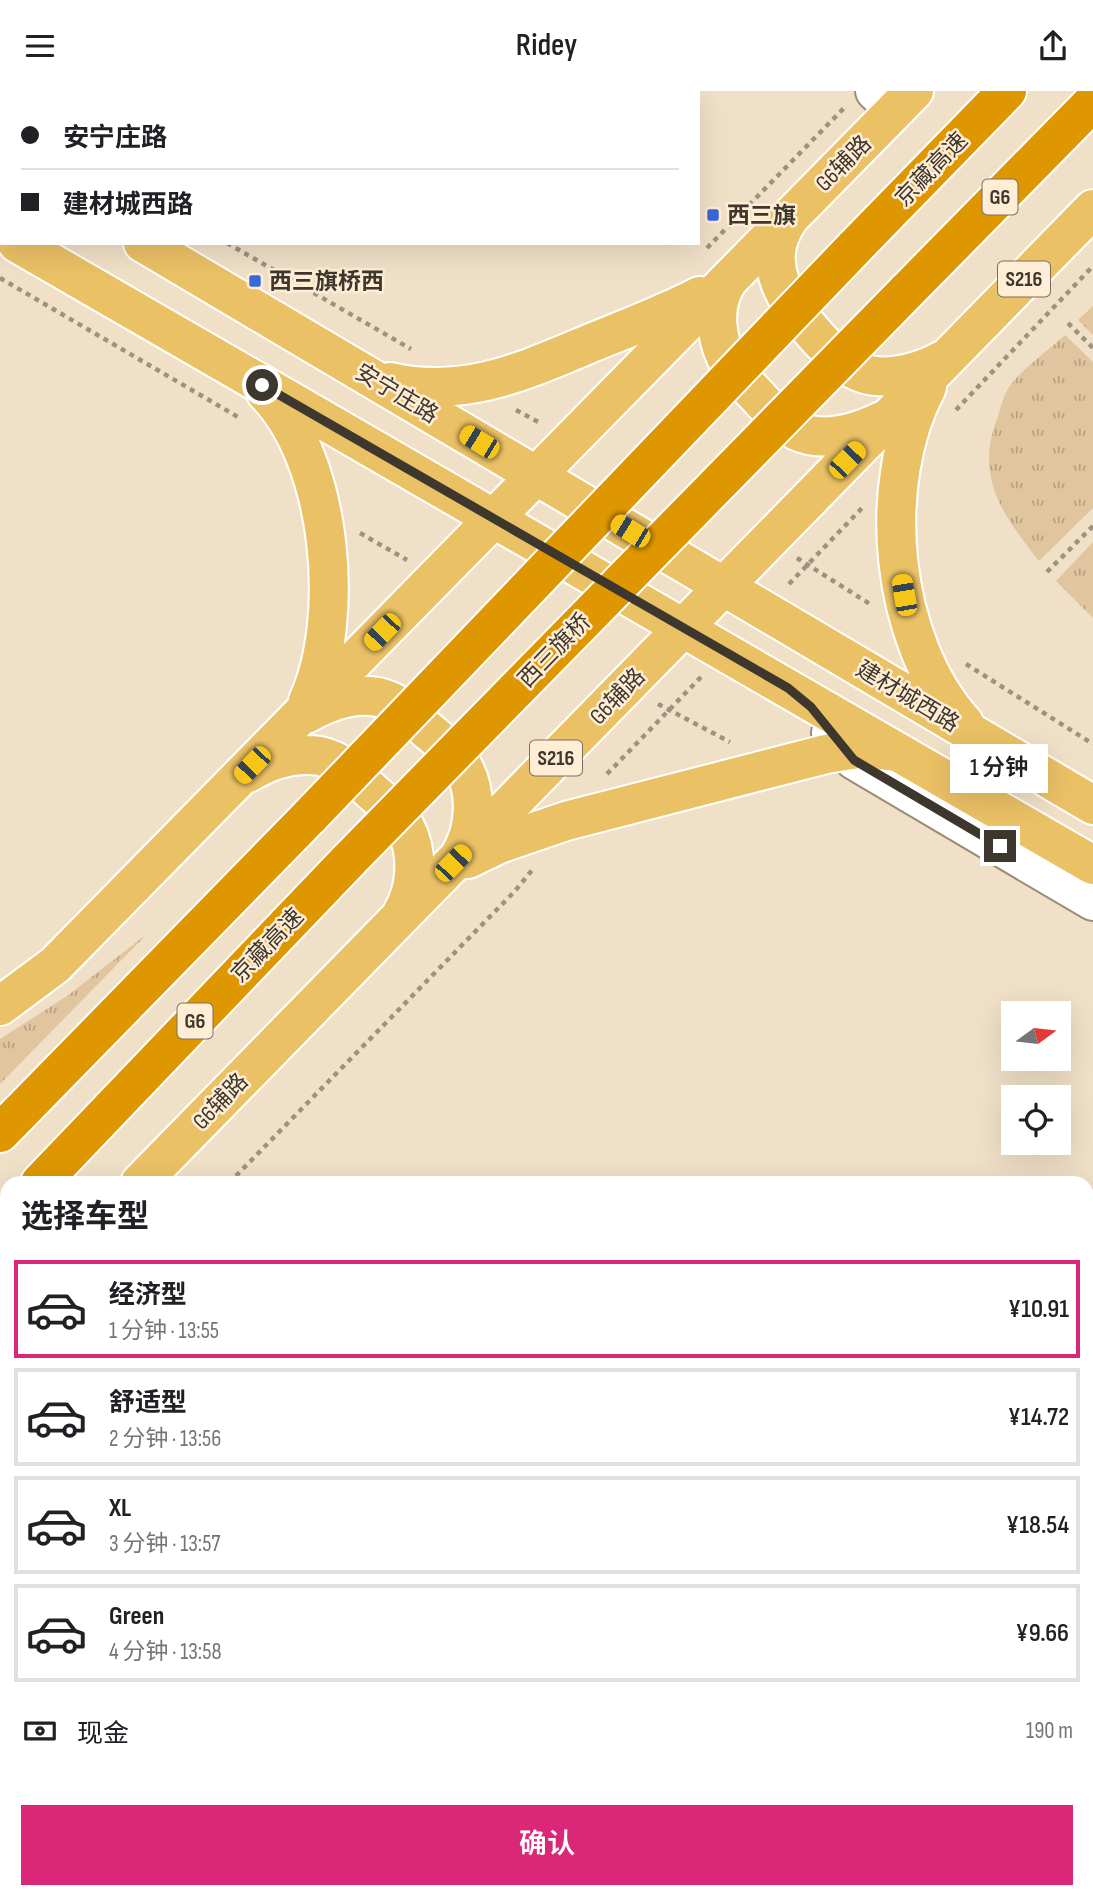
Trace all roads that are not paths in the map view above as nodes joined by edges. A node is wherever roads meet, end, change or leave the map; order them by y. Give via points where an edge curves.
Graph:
1 (1007, 91) edge
2 (884, 98) edge
3 (1093, 102) edge
4 (1093, 209) edge
5 (795, 211) junction
6 (20, 245) edge
7 (147, 245) edge
8 (736, 271) junction
9 (955, 350) junction
10 (355, 369) junction
11 (240, 372) junction
12 (896, 410) junction
13 (536, 475) junction
14 (494, 518) junction
15 (724, 586) junction
16 (683, 628) junction
17 (788, 688) junction
18 (290, 726) junction
19 (988, 743) junction
20 (904, 755) junction
21 (840, 757) junction
22 (232, 785) junction
23 (1093, 805) edge
24 (350, 859) joint
25 (1093, 865) edge
26 (440, 876) junction
27 (1093, 901) edge
28 (394, 923) junction
29 (0, 1006) edge
30 (0, 1133) edge
31 (47, 1176) edge
32 (147, 1176) edge

1 - 30 highway, 京藏高速, bridge
2 - 5 main road, G6辅路
3 - 24 highway, 西三旗桥 / G6, bridge
4 - 9 main road, G6辅路 / S216
5 - 8 main road, G6辅路
5 - 9 main road via 776,246 779,279 795,313 837,358 857,372 889,376 927,368
6 - 11 main road
7 - 10 main road, 安宁庄路
8 - 10 main road via 709,292 668,311 492,381 424,388 389,382
8 - 12 main road via 719,296 720,338 735,373 778,418 808,435 830,436 867,428
8 - 13 main road, G6辅路
9 - 12 main road, G6辅路 / S216
9 - 19 main road via 919,403 901,467 897,557 914,632 939,690 963,722
10 - 13 main road, 安宁庄路
11 - 14 main road
11 - 18 main road via 269,396 292,429 315,490 328,552 329,606 319,672 307,702
12 - 15 main road, G6辅路 / S216
13 - 14 main road, G6辅路
13 - 15 main road, 安宁庄路
14 - 16 main road
14 - 18 main road, G6辅路
15 - 16 main road, G6辅路 / S216
15 - 19 main road, 建材城西路
16 - 17 main road
16 - 26 main road, G6辅路 / S216
17 - 20 main road
17 - 21 street via 811,707
18 - 22 main road, G6辅路
18 - 26 main road via 317,708 352,697 378,697 407,710 456,757 468,780 472,804 469,834 463,849
19 - 23 main road, 建材城西路
20 - 21 main road via 871,748
20 - 25 main road
21 - 26 main road via 566,821 482,852
21 - 27 street
22 - 28 main road via 259,767 294,756 319,756 349,769 397,815 410,839 412,884 405,909
22 - 29 main road, G6辅路 via 55,965
24 - 31 highway, 京藏高速 / G6
26 - 28 main road, G6辅路 / S216
28 - 32 main road, G6辅路 / S216

